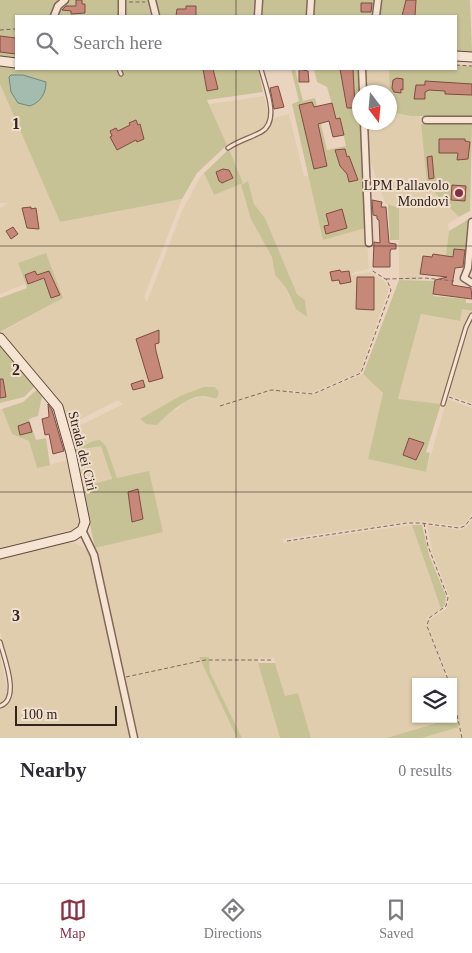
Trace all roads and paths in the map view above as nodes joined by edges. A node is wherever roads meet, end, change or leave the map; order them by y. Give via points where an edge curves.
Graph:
1 (65, 0) edge
2 (259, 0) edge
3 (311, 0) edge
4 (378, 0) edge
5 (122, 1) edge
6 (153, 1) edge
7 (54, 15) edge
8 (122, 15) edge
9 (156, 15) edge
10 (258, 15) edge
11 (310, 15) edge
12 (376, 15) edge
13 (15, 29) edge
14 (0, 30) edge
15 (457, 56) edge
16 (472, 57) edge
17 (0, 61) edge
18 (15, 63) edge
19 (457, 65) edge
20 (472, 66) edge
21 (119, 70) edge
22 (261, 70) edge
23 (362, 70) edge
24 (121, 74) dead end
25 (363, 85) edge
26 (426, 120) dead end
27 (472, 120) edge
28 (364, 130) edge
29 (228, 148) dead end
30 (472, 222) edge
31 (369, 243) dead end
32 (371, 270) dead end
33 (386, 279) junction
34 (454, 281) dead end
35 (472, 284) edge
36 (472, 315) edge
37 (0, 338) edge
38 (446, 393) junction
39 (443, 404) dead end
40 (220, 406) dead end
41 (472, 406) edge
42 (472, 517) edge
43 (424, 523) junction
44 (82, 530) junction
45 (287, 540) dead end
46 (0, 554) edge
47 (0, 642) edge
48 (271, 660) dead end
49 (447, 678) edge
50 (121, 679) junction
51 (0, 706) edge
52 (457, 715) edge
53 (134, 738) edge
54 (462, 738) edge

1 - 7 street
2 - 10 street
3 - 11 street
4 - 12 street
5 - 6 path
5 - 8 street
6 - 9 street
13 - 14 path
15 - 16 street
17 - 18 street
19 - 20 path
21 - 24 lane
22 - 29 lane via 271,112 270,122 263,131
23 - 25 street
26 - 27 street
28 - 31 street
30 - 35 street via 468,268 464,278
32 - 33 path
33 - 34 path
33 - 40 path via 391,285 391,293 361,373 313,394 271,390
36 - 38 lane
37 - 44 street, Strada dei Ciri via 58,407 85,518
38 - 39 lane
38 - 41 path via 448,397
42 - 43 path via 459,528
43 - 45 path via 355,529
43 - 49 path via 428,546 448,598 446,606 429,618 427,626
44 - 46 street via 69,537
44 - 50 street, Strada dei Ciri via 94,555
47 - 51 lane via 11,691 7,702
48 - 50 path via 205,660
50 - 53 street, Strada dei Ciri
52 - 54 path

